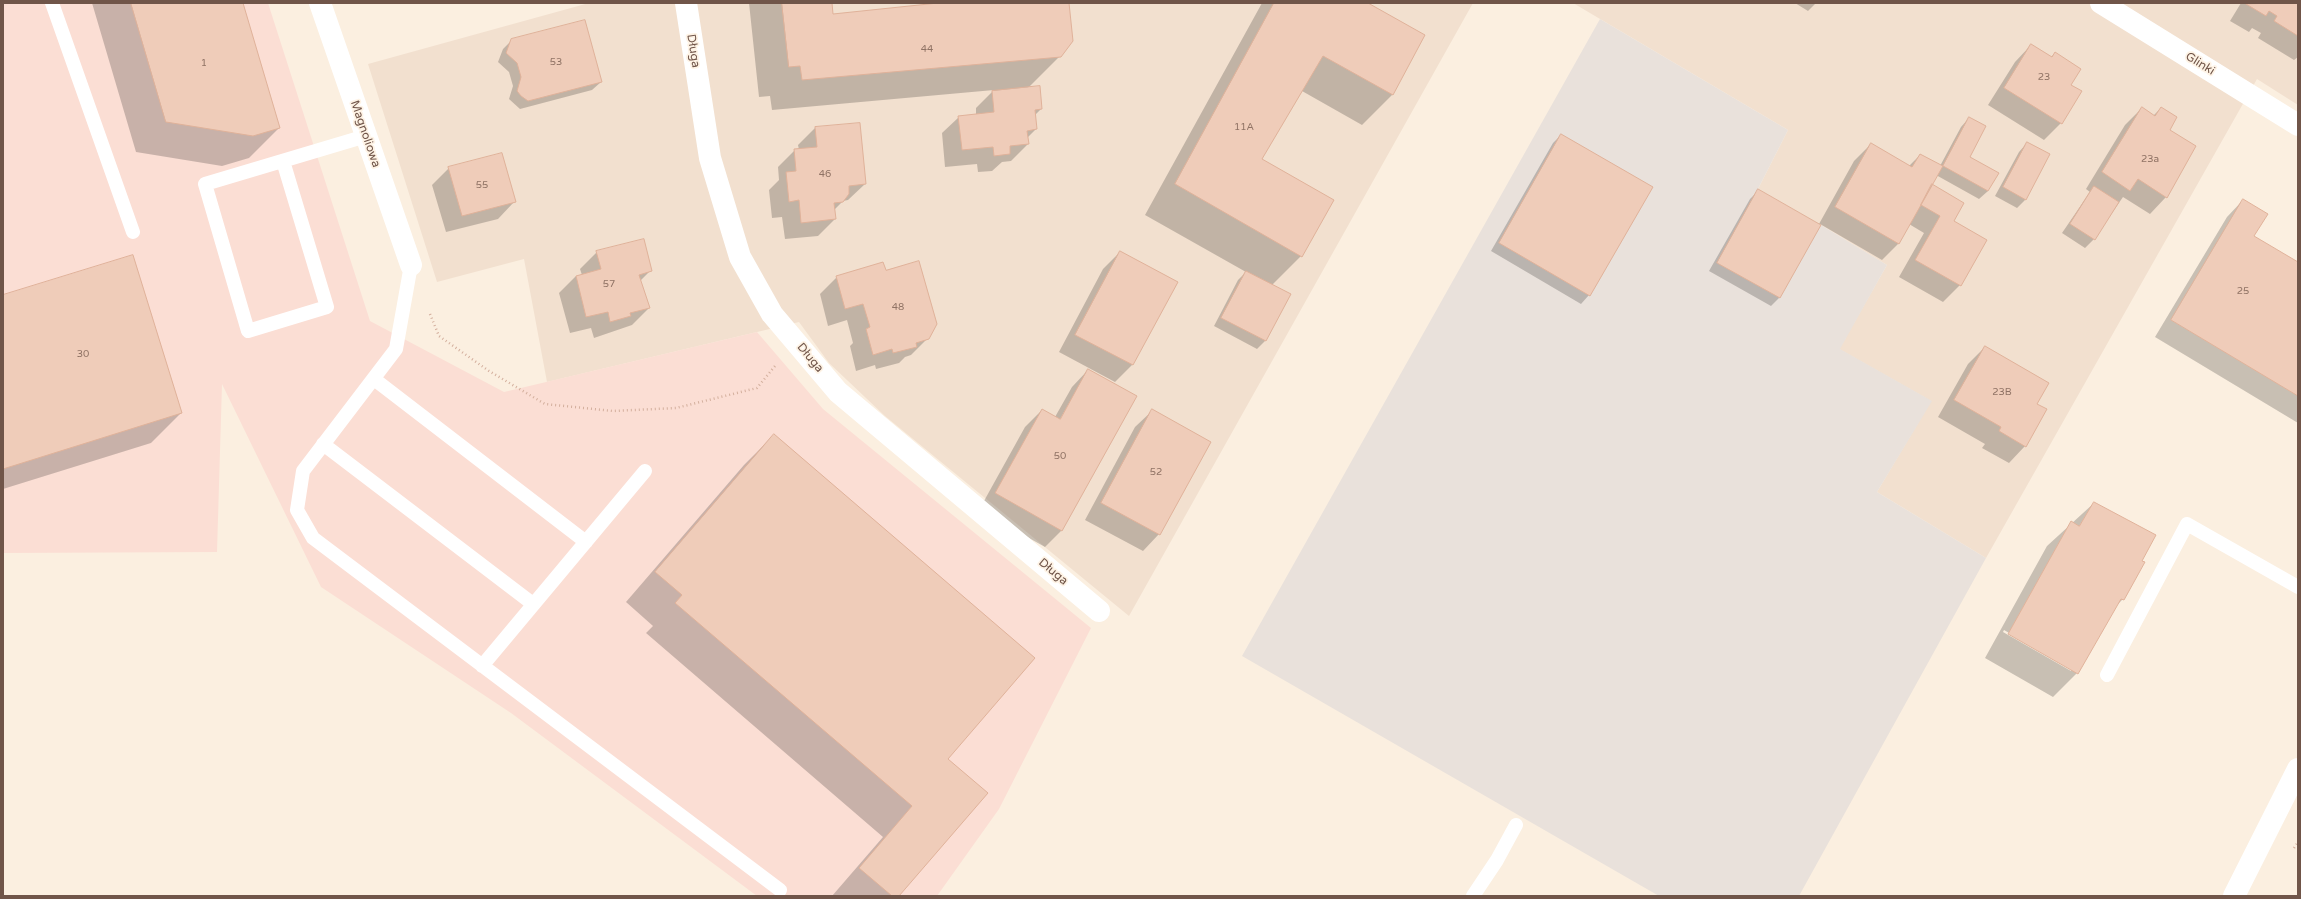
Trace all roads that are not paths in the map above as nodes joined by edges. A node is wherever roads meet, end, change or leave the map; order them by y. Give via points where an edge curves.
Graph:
1 (52, 3) edge
2 (320, 3) edge
3 (686, 3) edge
4 (2101, 3) edge
5 (2298, 125) edge
6 (366, 136) junction
7 (283, 161) junction
8 (133, 232) dead end
9 (411, 265) joint
10 (374, 378) junction
11 (323, 444) junction
12 (645, 471) dead end
13 (586, 542) junction
14 (2298, 587) edge
15 (533, 604) junction
16 (1098, 611) dead end
17 (482, 666) junction
18 (2107, 675) dead end
19 (2298, 769) edge
20 (1516, 825) dead end
21 (780, 890) dead end
22 (1473, 896) edge
23 (2234, 896) edge

1 - 8 lane
2 - 6 street, Magnoliowa
3 - 16 street, Długa via 710,158 740,257 772,314 838,392
4 - 5 street, Glinki
6 - 7 lane
6 - 9 street, Magnoliowa
7 - 7 lane via 205,184 248,331 327,307
9 - 10 lane via 396,349
10 - 11 lane
10 - 13 lane
11 - 15 lane
11 - 17 lane via 303,471 297,510 313,538
12 - 13 lane
13 - 15 lane
14 - 18 lane via 2187,524
15 - 17 lane
17 - 21 lane
19 - 23 street
20 - 22 lane

